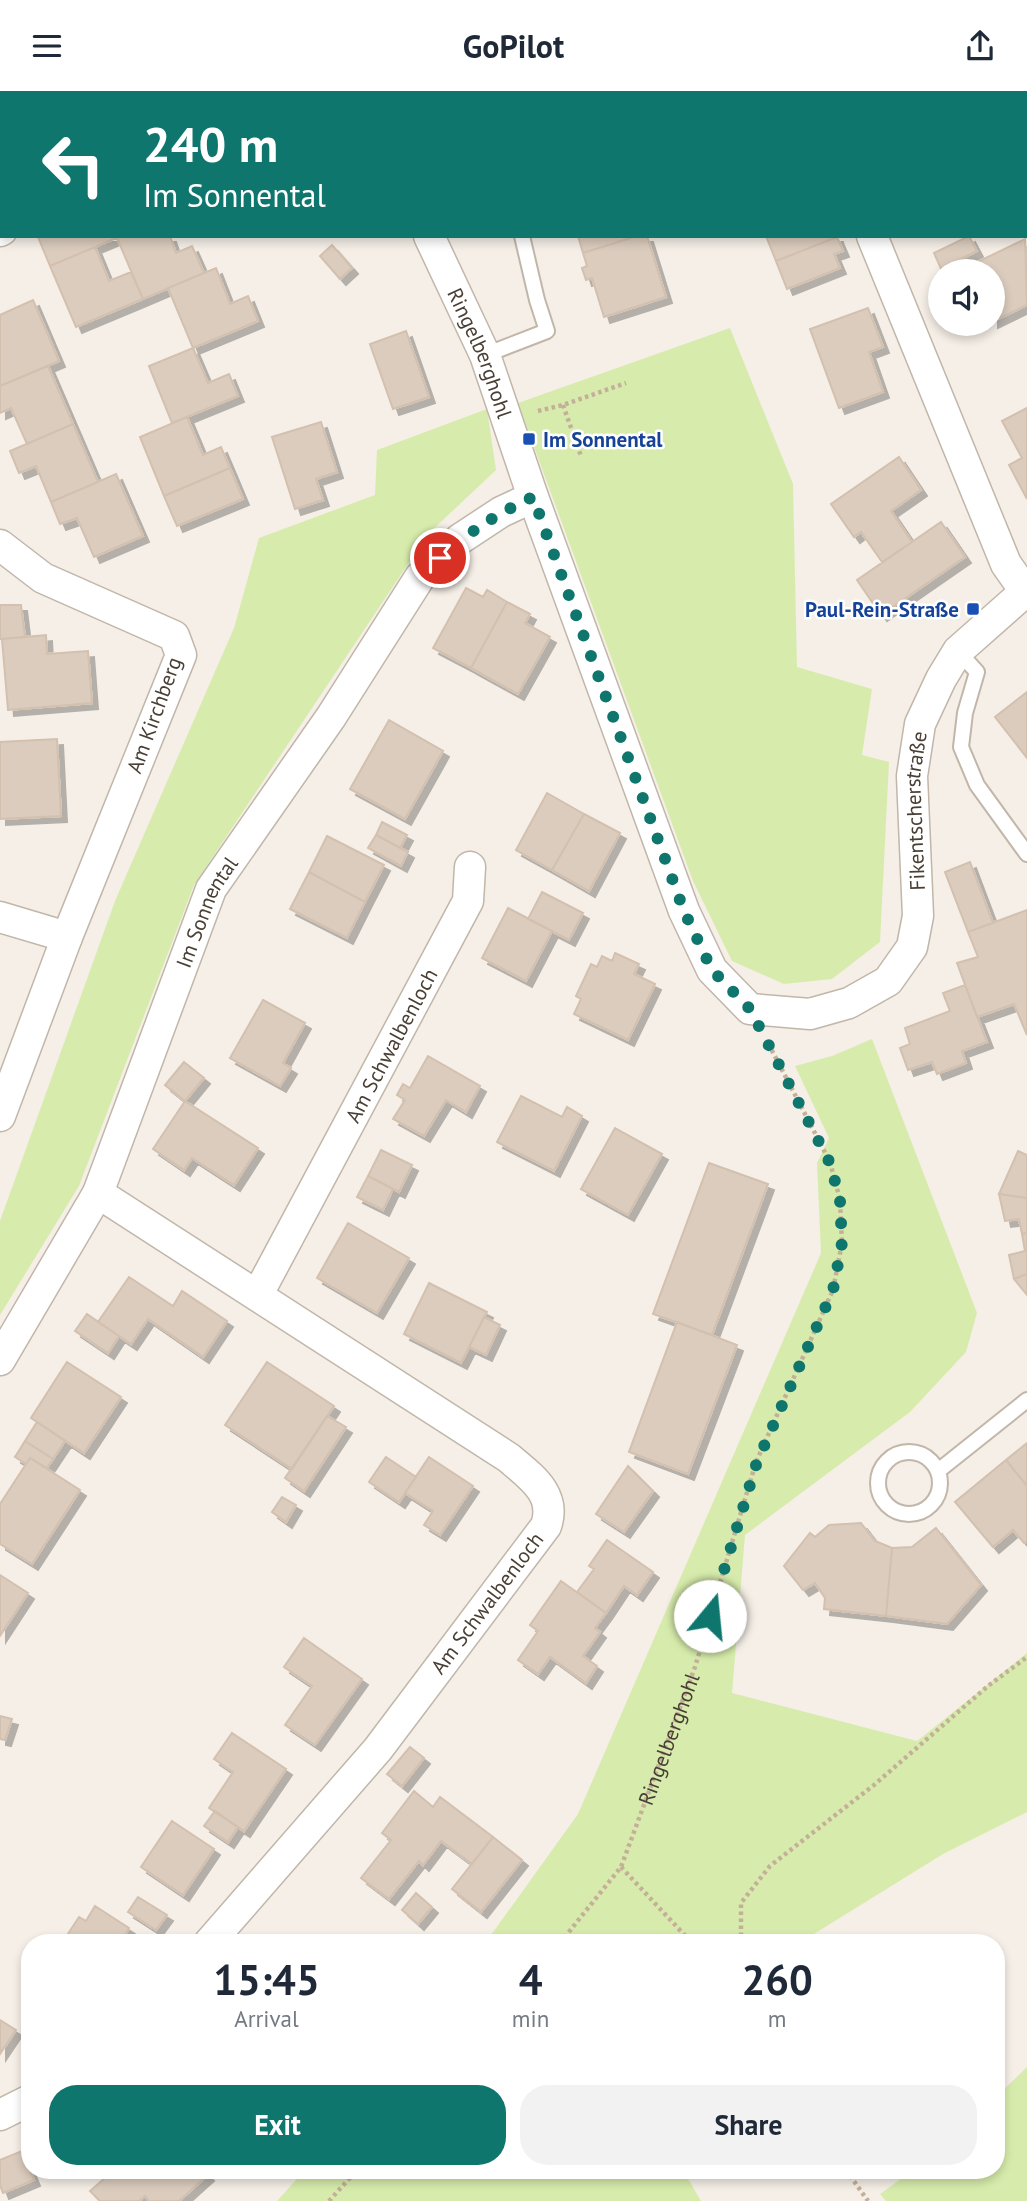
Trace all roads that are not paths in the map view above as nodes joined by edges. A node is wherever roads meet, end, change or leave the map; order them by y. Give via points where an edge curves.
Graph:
1 (430, 238) edge
2 (523, 238) edge
3 (873, 238) edge
4 (485, 355) junction
5 (533, 497) junction
6 (0, 545) edge
7 (1026, 590) edge
8 (958, 651) junction
9 (1027, 854) edge
10 (470, 867) dead end
11 (0, 917) edge
12 (67, 937) junction
13 (810, 1014) joint
14 (1, 1108) edge
15 (98, 1193) junction
16 (258, 1294) junction
17 (0, 1360) edge
18 (1027, 1400) edge
19 (938, 1471) junction
20 (217, 1934) edge
21 (21, 2104) edge
22 (0, 2115) edge

1 - 4 street, Ringelberghohl
2 - 4 lane via 547,331
3 - 7 street via 1006,564
4 - 5 street, Ringelberghohl
5 - 13 street, Ringelberghohl via 684,911 712,970 750,1009
5 - 15 street, Im Sonnental via 460,539 420,577 331,717 211,889
6 - 12 street, Am Kirchberg via 43,578 174,636 181,655
7 - 8 street, Fikentscherstraße
8 - 9 lane via 977,672 961,747 977,785
8 - 13 street, Fikentscherstraße via 920,724 912,776 918,916 912,947 888,981 849,1003
10 - 16 street, Am Schwalbenloch via 468,901
11 - 12 street
12 - 14 street, Am Kirchberg
15 - 16 street, Am Schwalbenloch
15 - 17 street, Im Sonnental
16 - 20 street, Am Schwalbenloch via 509,1458 545,1492 549,1517 378,1749
18 - 19 lane
19 - 19 lane via 924,1455 903,1452 880,1472 880,1493 901,1513 920,1511 935,1499
21 - 22 street

